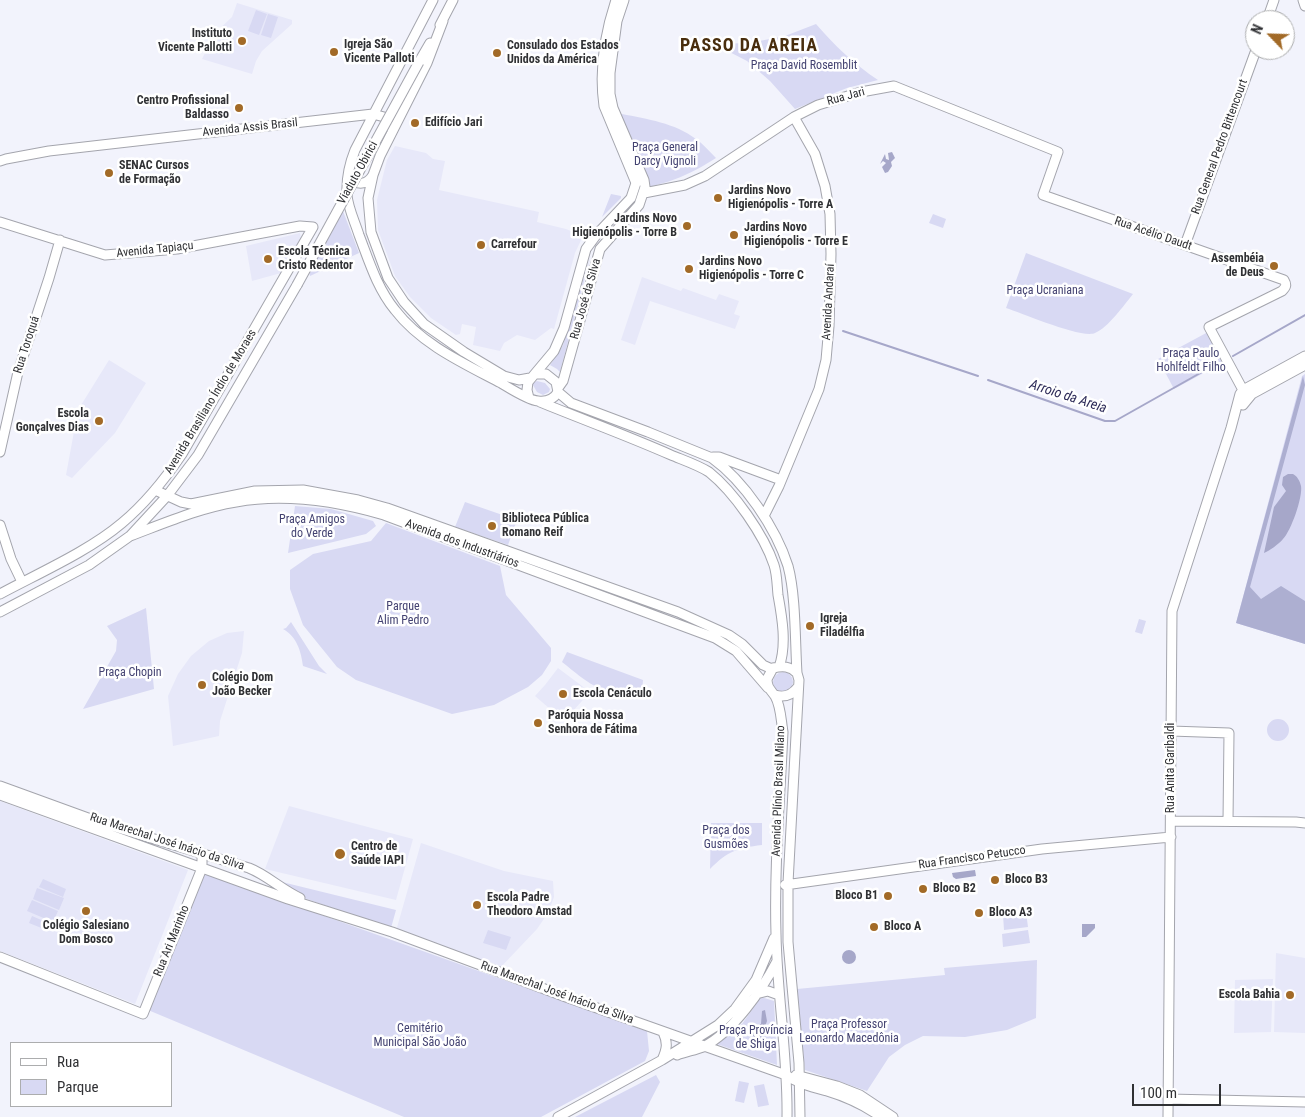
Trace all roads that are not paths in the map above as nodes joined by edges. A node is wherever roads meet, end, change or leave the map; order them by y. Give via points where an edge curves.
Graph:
1 (433, 0) edge
2 (453, 0) edge
3 (616, 0) edge
4 (624, 0) edge
5 (1304, 0) edge
6 (1305, 6) edge
7 (443, 21) junction
8 (1252, 60) edge
9 (373, 114) junction
10 (794, 117) junction
11 (390, 136) junction
12 (0, 161) edge
13 (348, 170) junction
14 (373, 176) junction
15 (666, 190) junction
16 (644, 193) junction
17 (1043, 195) joint
18 (639, 205) junction
19 (0, 222) edge
20 (313, 227) joint
21 (60, 240) junction
22 (1185, 245) junction
23 (297, 285) joint
24 (1305, 356) edge
25 (1305, 365) edge
26 (532, 376) junction
27 (558, 390) junction
28 (1243, 390) junction
29 (530, 398) junction
30 (539, 401) junction
31 (1244, 403) junction
32 (1231, 428) junction
33 (0, 452) edge
34 (712, 458) junction
35 (707, 471) junction
36 (779, 482) junction
37 (155, 490) junction
38 (280, 494) junction
39 (168, 496) junction
40 (764, 516) junction
41 (0, 525) edge
42 (130, 536) junction
43 (549, 571) junction
44 (22, 582) junction
45 (0, 594) edge
46 (0, 612) edge
47 (776, 668) junction
48 (797, 673) junction
49 (798, 687) junction
50 (772, 692) junction
51 (1172, 730) junction
52 (0, 786) edge
53 (0, 795) edge
54 (78, 818) junction
55 (1171, 821) junction
56 (1228, 821) junction
57 (1305, 823) edge
58 (1171, 837) junction
59 (202, 853) junction
60 (202, 868) junction
61 (260, 873) junction
62 (788, 883) junction
63 (775, 888) junction
64 (288, 899) junction
65 (327, 912) junction
66 (776, 936) junction
67 (788, 942) junction
68 (0, 957) edge
69 (778, 961) junction
70 (756, 994) junction
71 (779, 995) junction
72 (663, 1032) junction
73 (692, 1042) junction
74 (704, 1046) junction
75 (662, 1060) junction
76 (786, 1075) junction
77 (800, 1080) junction
78 (1168, 1099) junction
79 (1305, 1102) edge
80 (866, 1103) junction
81 (558, 1117) edge
82 (787, 1117) edge
83 (800, 1117) edge
84 (866, 1117) edge
85 (881, 1117) edge
86 (893, 1117) edge
87 (1168, 1117) edge

1 - 9 main road
2 - 7 main road
3 - 26 main road, Rua José da Silva via 604,55 602,92 604,106 636,183 633,194 586,249 562,335 554,351
4 - 16 main road via 617,21 610,94 644,180
5 - 6 main road
7 - 11 main road via 427,63
7 - 23 main road, Viaduto Obirici, bridge
8 - 22 main road, Rua General Pedro Bittencourt
9 - 11 main road via 388,121
9 - 12 main road, Avenida Assis Brasil via 49,151
9 - 13 main road
10 - 15 main road, Rua Jari via 705,176
10 - 17 main road, Rua Jari via 841,97 894,86 1058,152
10 - 36 main road, Avenida Andaraí via 815,154 825,186 830,214 830,296 824,374
11 - 14 main road
13 - 14 main road via 350,178 360,184
13 - 29 main road via 347,196 352,216 379,286 395,311 415,332 452,357
14 - 26 main road via 368,198 371,232 388,278 404,302 424,324 464,352 512,379
15 - 16 main road, Rua Jari
15 - 18 main road
16 - 18 main road, Rua José da Silva
17 - 22 main road, Rua Acélio Daudt
18 - 27 main road, Rua José da Silva via 600,249
19 - 21 main road, Avenida Tapiaçu
20 - 21 main road, Avenida Tapiaçu via 300,226 177,249 105,255
20 - 37 main road, Avenida Brasiliano Índio de Moraes via 182,454
21 - 33 main road, Rua Toroquá via 18,372
22 - 28 main road, Rua Acélio Daudt via 1281,278 1286,283 1282,291 1209,327
23 - 39 main road, Avenida Brasiliano Índio de Moraes via 198,455
24 - 28 main road
25 - 31 main road via 1252,394
26 - 27 main road via 542,373 550,376
26 - 29 main road via 526,386
27 - 30 main road via 552,399
27 - 34 main road, Avenida Plínio Brasil Milano via 571,403
28 - 31 main road
28 - 32 main road, Rua Anita Garibaldi
29 - 30 main road
30 - 35 main road, Avenida Plínio Brasil Milano
31 - 32 main road, Rua Anita Garibaldi
32 - 51 main road, Rua Anita Garibaldi via 1172,611
34 - 35 main road
34 - 36 main road via 719,457
34 - 40 main road, Avenida Plínio Brasil Milano via 738,483
35 - 47 main road, Avenida Plínio Brasil Milano via 751,521 775,568 782,646
36 - 40 main road, Avenida Andaraí
37 - 39 main road, Avenida dos Industriários
37 - 44 main road, Avenida Brasiliano Índio de Moraes via 121,524 77,553
38 - 39 main road, Avenida dos Industriários via 255,491 191,504
38 - 42 main road, Avenida dos Industriários via 196,512
38 - 43 main road, Avenida dos Industriários via 371,507
39 - 42 main road, Avenida Brasiliano Índio de Moraes
40 - 48 main road, Avenida Plínio Brasil Milano via 789,571
41 - 44 main road
42 - 46 main road, Avenida Brasiliano Índio de Moraes via 89,565
43 - 47 main road, Avenida dos Industriários via 678,612 716,628 742,644 763,664
43 - 50 main road, Avenida dos Industriários via 715,638 736,651
44 - 45 main road, Avenida Brasiliano Índio de Moraes
47 - 48 main road, Avenida dos Industriários via 787,667
47 - 50 main road, Avenida Plínio Brasil Milano via 767,679
48 - 49 main road, Avenida Plínio Brasil Milano
49 - 50 main road via 788,696
49 - 62 main road, Avenida Plínio Brasil Milano
50 - 63 main road, Avenida Plínio Brasil Milano via 783,732
51 - 55 main road, Rua Anita Garibaldi
51 - 56 main road via 1229,733
52 - 54 main road, Rua Marechal José Inácio da Silva
53 - 54 main road, Rua Marechal José Inácio da Silva
54 - 59 main road, Rua Marechal José Inácio da Silva
54 - 60 main road, Rua Marechal José Inácio da Silva
55 - 56 main road
55 - 58 main road, Rua Anita Garibaldi
56 - 57 main road
58 - 62 main road, Rua Francisco Petucco via 1042,849
58 - 78 main road, Rua Anita Garibaldi
59 - 60 main road
59 - 61 main road, Rua Marechal José Inácio da Silva
60 - 64 main road, Rua Marechal José Inácio da Silva
60 - 68 main road, Rua Ari Marinho via 143,1014
61 - 64 main road via 265,882
61 - 65 main road, Rua Marechal José Inácio da Silva
62 - 63 main road, Rua Francisco Petucco
62 - 67 main road, Avenida Plínio Brasil Milano
63 - 66 main road, Avenida Plínio Brasil Milano
64 - 65 main road, Rua Marechal José Inácio da Silva
65 - 72 main road, Rua Marechal José Inácio da Silva via 392,932
66 - 69 main road, Avenida Plínio Brasil Milano
66 - 73 main road via 756,980 735,1009
67 - 69 main road
67 - 77 main road, Avenida Plínio Brasil Milano
69 - 70 main road
69 - 71 main road, Avenida Plínio Brasil Milano
70 - 71 main road via 768,992
70 - 74 main road via 725,1031
71 - 76 main road, Avenida Plínio Brasil Milano
72 - 73 main road, Rua Marechal José Inácio da Silva
72 - 75 main road via 667,1048
73 - 74 main road, Rua Marechal José Inácio da Silva
73 - 75 main road
74 - 75 main road
74 - 76 main road, Rua Marechal José Inácio da Silva
75 - 81 main road
76 - 77 main road, Rua Marechal José Inácio da Silva via 793,1074
76 - 82 main road, Avenida Plínio Brasil Milano
77 - 80 main road, Rua Marechal José Inácio da Silva via 837,1086
77 - 83 main road, Avenida Plínio Brasil Milano
78 - 79 main road
78 - 87 main road, Rua Anita Garibaldi
80 - 84 main road
80 - 85 main road
80 - 86 main road

